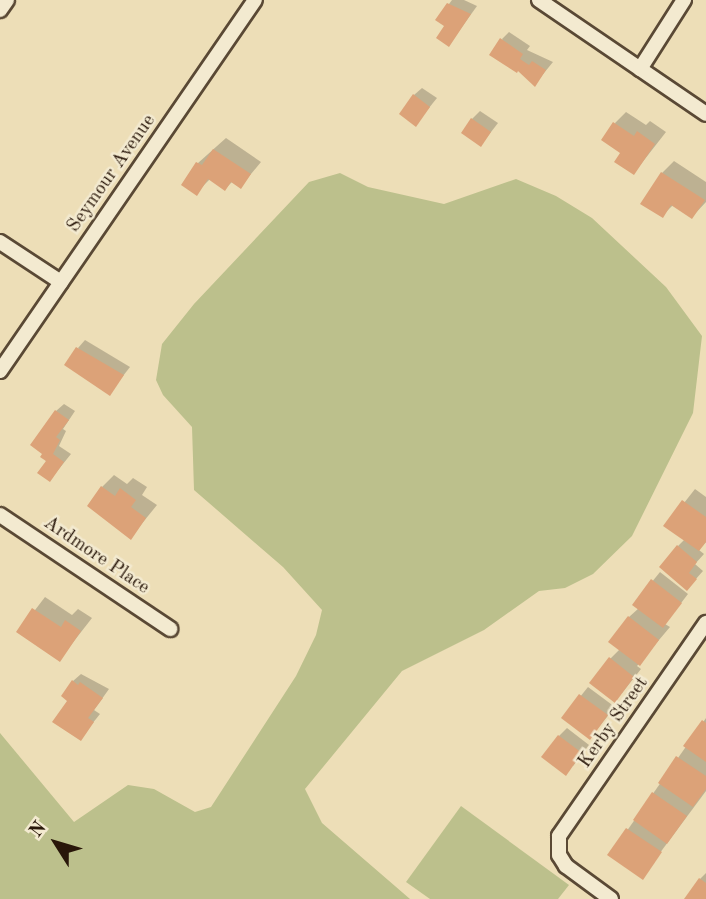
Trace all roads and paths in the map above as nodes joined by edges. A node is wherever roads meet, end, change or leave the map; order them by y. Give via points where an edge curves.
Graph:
1 (7, 0) edge
2 (255, 0) edge
3 (539, 0) edge
4 (684, 0) edge
5 (0, 10) edge
6 (640, 69) junction
7 (706, 114) edge
8 (0, 242) edge
9 (61, 282) junction
10 (0, 370) edge
11 (0, 515) edge
12 (706, 623) edge
13 (170, 629) dead end
14 (611, 899) edge

1 - 5 street
2 - 9 street, Seymour Avenue
3 - 6 street
4 - 6 street
6 - 7 street
8 - 9 street
9 - 10 street, Seymour Avenue
11 - 13 street, Ardmore Place
12 - 14 street, Kerby Street via 559,836 559,855 566,866

